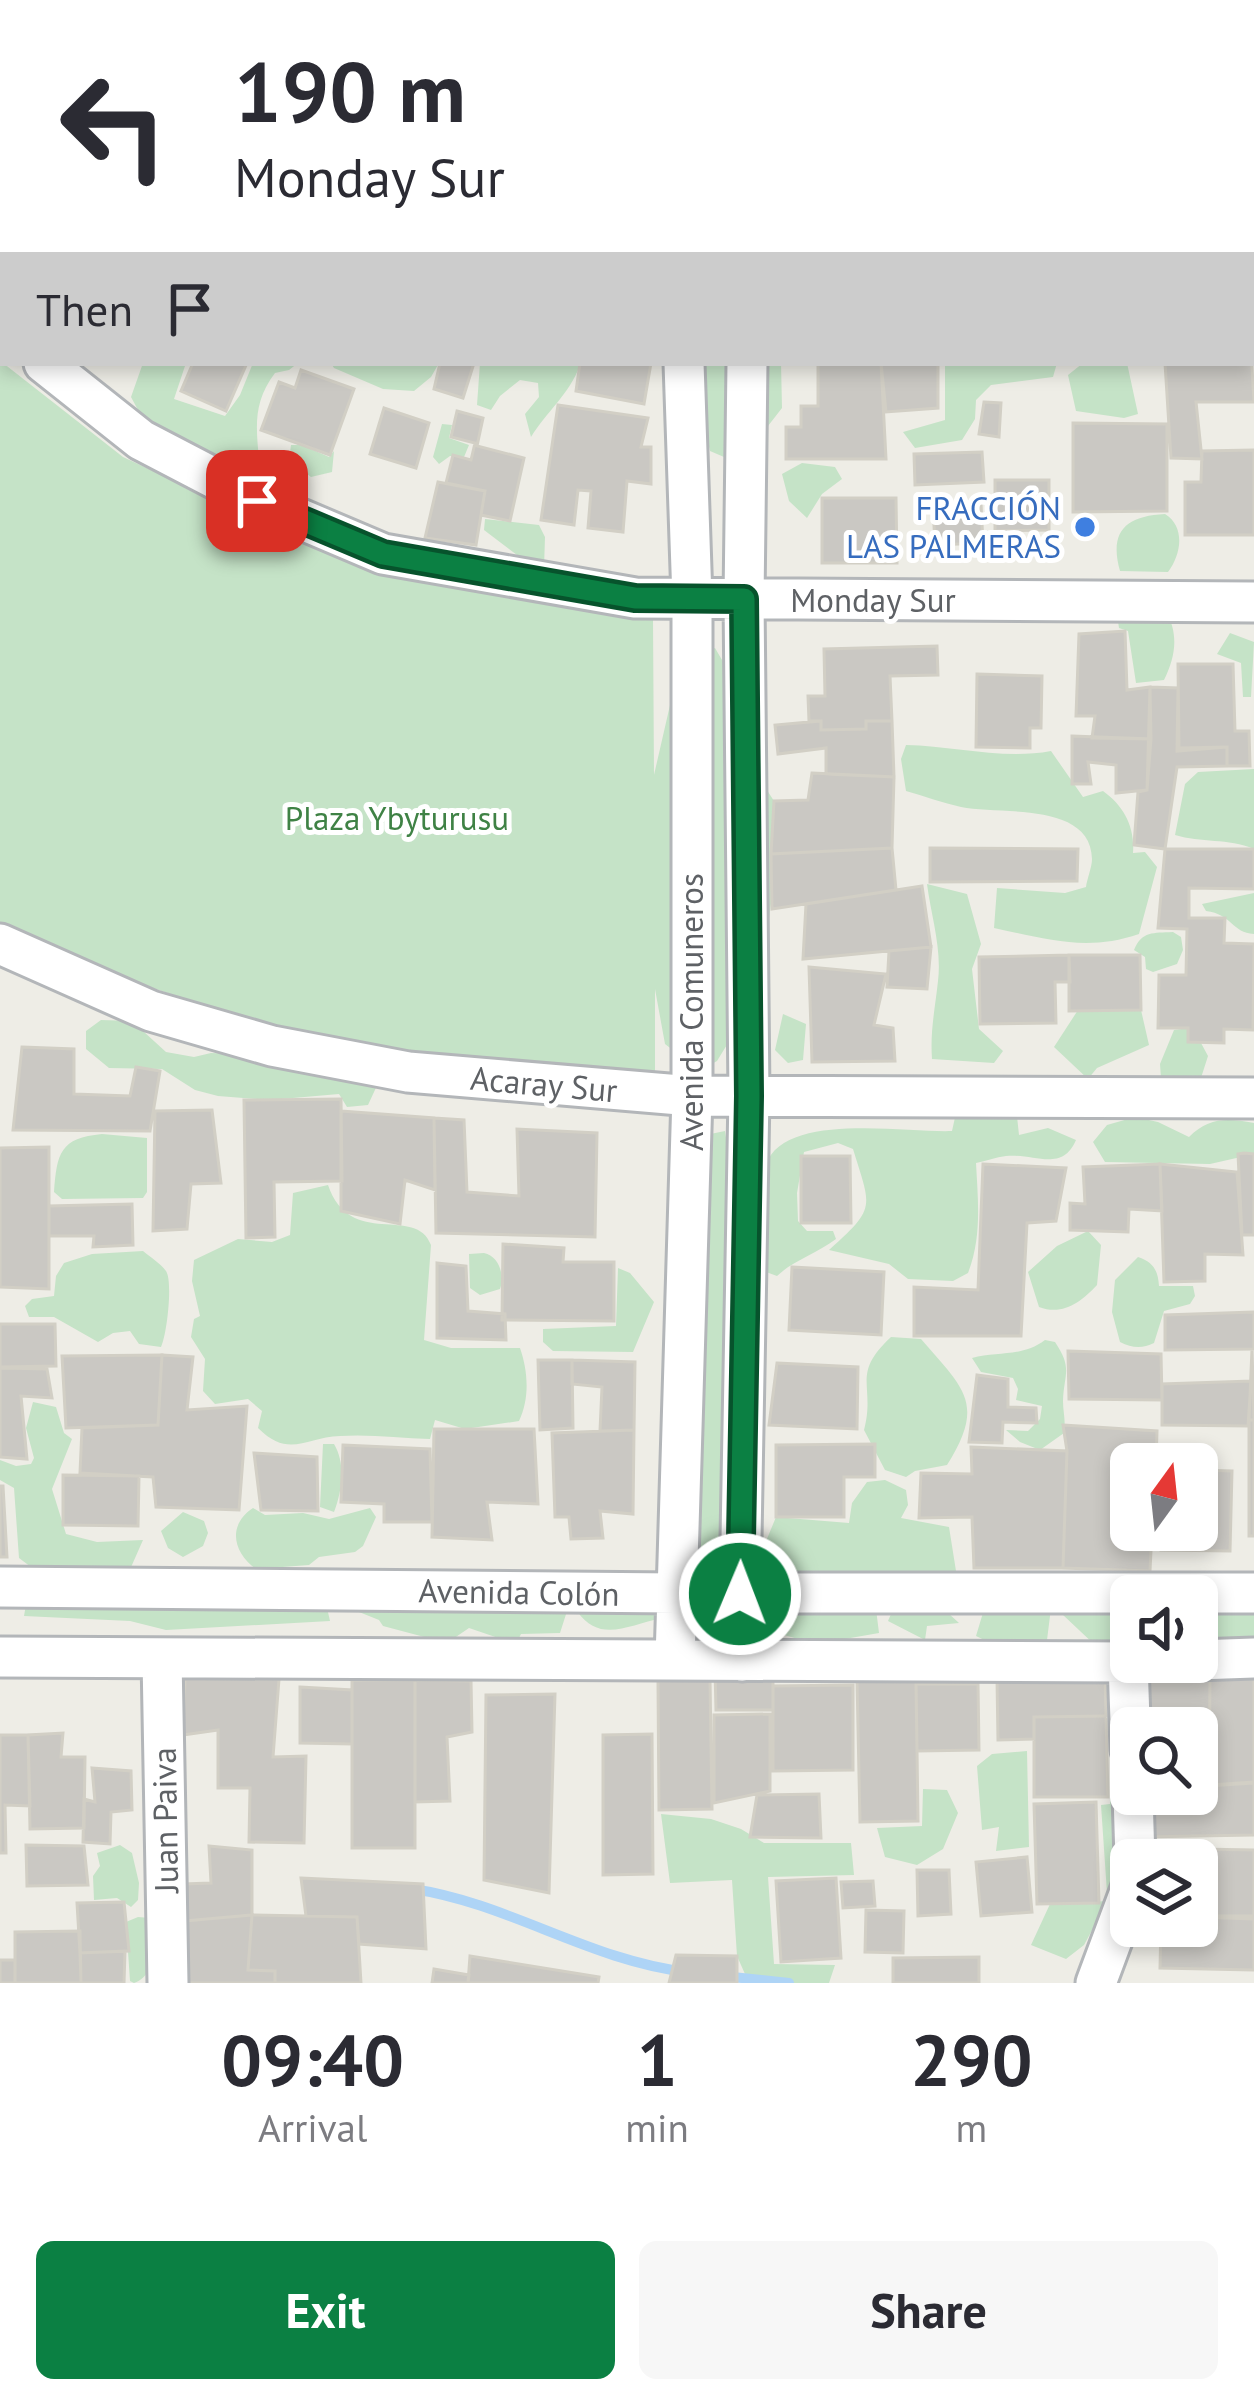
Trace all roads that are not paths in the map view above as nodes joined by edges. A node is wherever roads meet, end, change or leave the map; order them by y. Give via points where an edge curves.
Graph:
1 (48, 366) edge
2 (684, 366) edge
3 (747, 366) edge
4 (692, 599) junction
5 (744, 599) junction
6 (1254, 602) edge
7 (0, 944) edge
8 (692, 1096) junction
9 (749, 1096) junction
10 (1254, 1099) edge
11 (0, 1587) edge
12 (1254, 1592) edge
13 (676, 1593) junction
14 (740, 1594) junction
15 (0, 1657) edge
16 (162, 1658) junction
17 (1254, 1658) edge
18 (1218, 1659) edge
19 (675, 1660) junction
20 (742, 1661) junction
21 (1110, 1662) edge
22 (1110, 1945) edge
23 (168, 1983) edge
24 (1096, 1983) edge

1 - 4 street, Monday Sur via 141,440 383,554 635,598
2 - 4 street, Avenida Comuneros
3 - 5 street, Avenida Comuneros
4 - 5 street, Monday Sur
4 - 8 street, Avenida Comuneros
5 - 6 street, Monday Sur
5 - 9 street, Avenida Comuneros
7 - 8 street, Acaray Sur via 151,1011 346,1063
8 - 9 street, Acaray Sur
8 - 13 street, Avenida Comuneros
9 - 10 street, Acaray Sur
9 - 14 street, Avenida Comuneros
11 - 13 street, Avenida Colón
12 - 14 street, Avenida Colón
13 - 14 street, Avenida Colón
13 - 19 street, Avenida Comuneros
14 - 20 street, Avenida Comuneros
15 - 16 street, Avenida Colón
16 - 19 street, Avenida Colón
16 - 23 street, Juan Paiva
17 - 18 street
19 - 20 street, Avenida Colón
20 - 21 street, Avenida Colón
22 - 24 street

